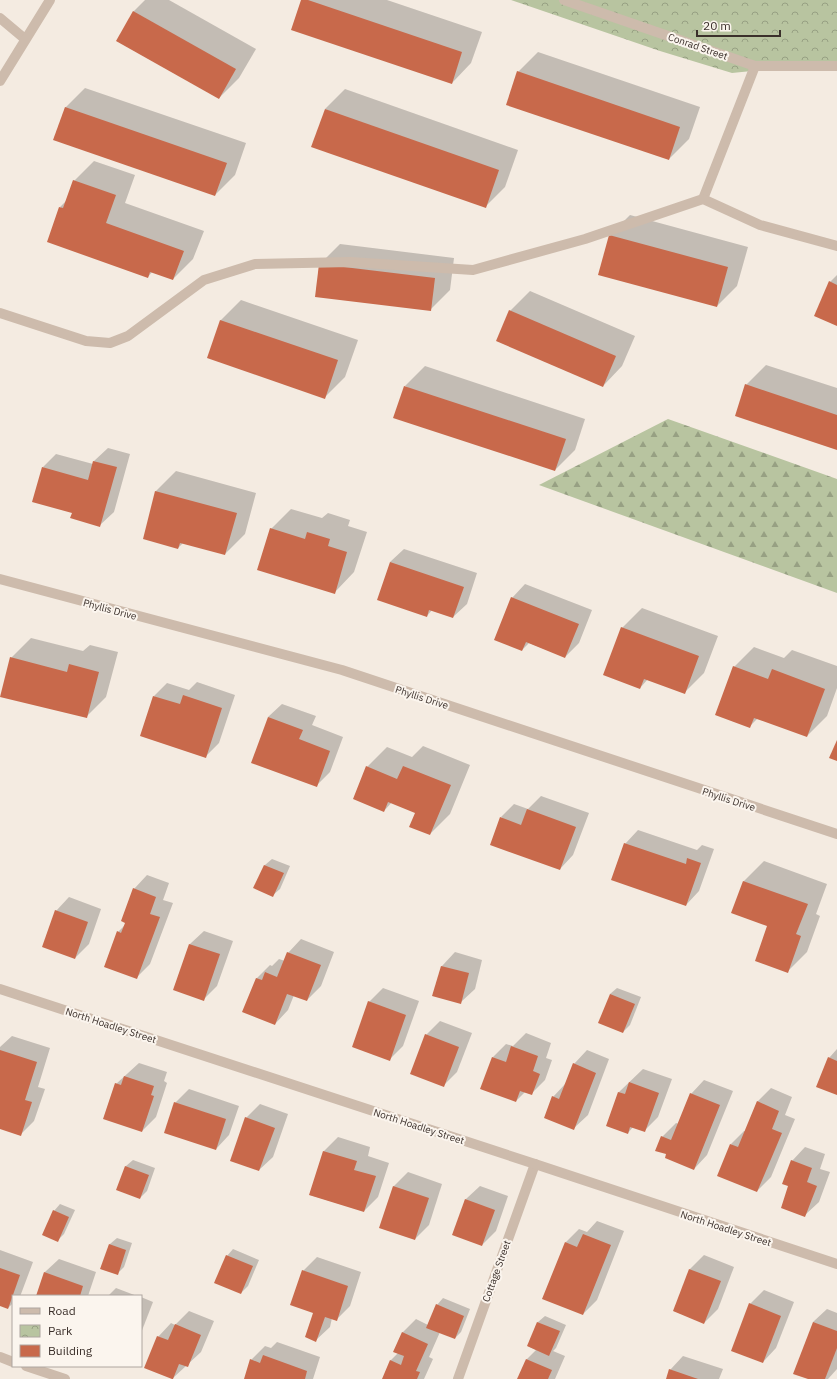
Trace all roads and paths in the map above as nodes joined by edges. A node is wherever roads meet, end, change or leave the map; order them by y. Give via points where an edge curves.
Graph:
1 (50, 0) edge
2 (564, 0) edge
3 (0, 18) edge
4 (25, 39) junction
5 (755, 66) junction
6 (837, 66) edge
7 (0, 81) edge
8 (703, 199) junction
9 (837, 246) edge
10 (0, 313) edge
11 (0, 579) edge
12 (837, 834) edge
13 (0, 989) edge
14 (535, 1164) junction
15 (837, 1264) edge
16 (0, 1358) edge
17 (12, 1362) edge
18 (29, 1367) edge
19 (65, 1379) edge
20 (458, 1379) edge

1 - 4 street
2 - 5 street, Conrad Street
3 - 4 street
4 - 7 street
5 - 6 street, Conrad Street
5 - 8 street
8 - 9 street via 760,225
8 - 10 street via 585,239 473,270 350,262 255,264 204,280 128,336 110,343 86,342
11 - 12 street, Phyllis Drive via 342,670
13 - 14 street, North Hoadley Street
14 - 15 street, North Hoadley Street
14 - 20 street, Cottage Street
16 - 17 street
18 - 19 street

